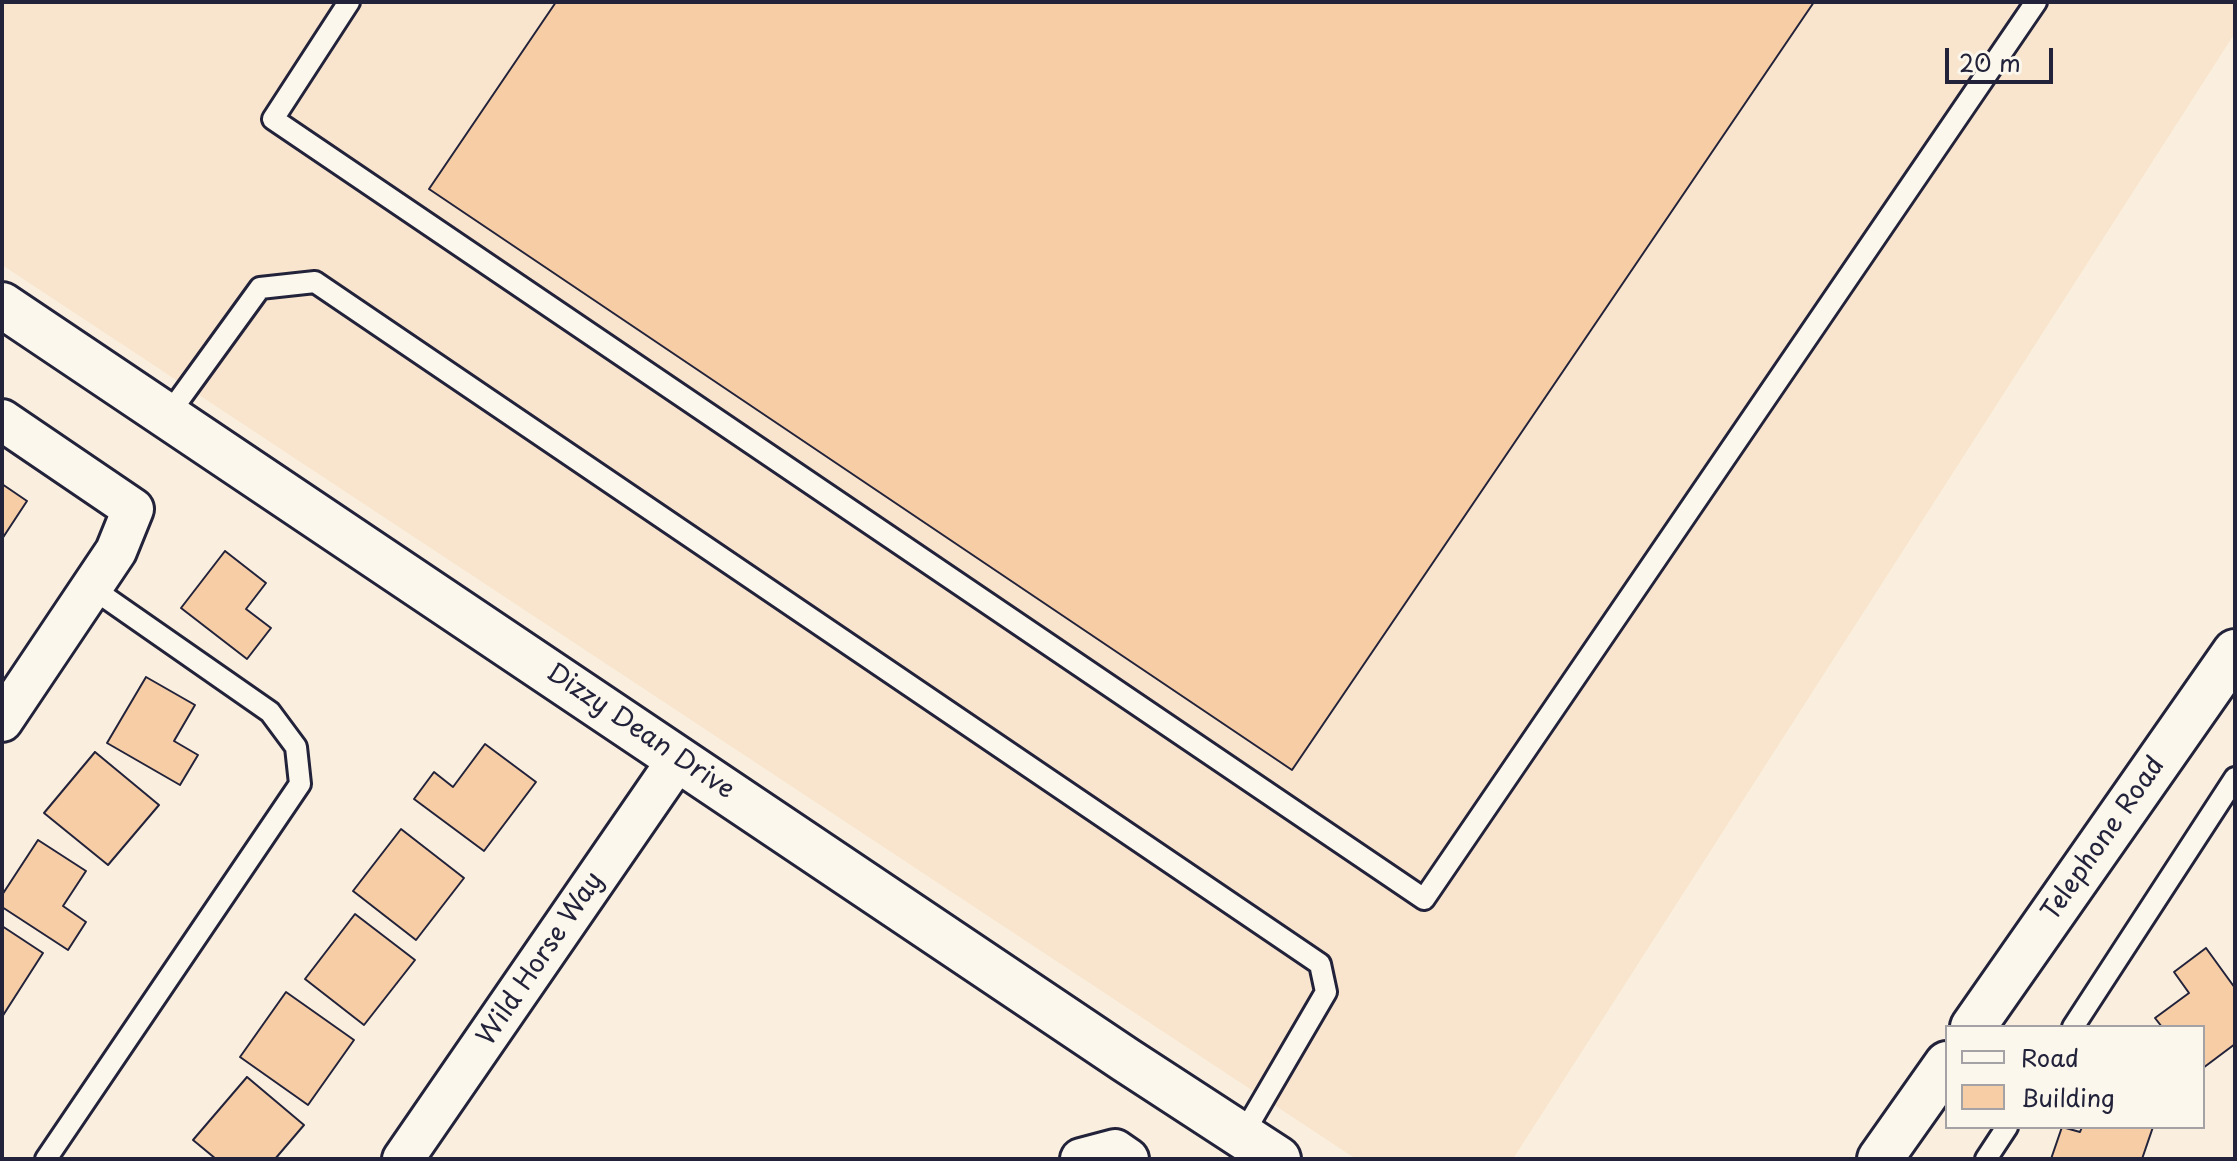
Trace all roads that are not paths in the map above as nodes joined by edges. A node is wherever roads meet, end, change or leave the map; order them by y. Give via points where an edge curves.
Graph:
1 (349, 2) edge
2 (2036, 2) edge
3 (2, 305) edge
4 (168, 415) junction
5 (2, 420) edge
6 (92, 588) junction
7 (2235, 652) edge
8 (2, 721) edge
9 (679, 758) junction
10 (2235, 778) edge
11 (1974, 1025) edge
12 (2074, 1025) edge
13 (1945, 1067) edge
14 (2006, 1129) edge
15 (1260, 1148) edge
16 (46, 1159) edge
17 (403, 1159) edge
18 (1880, 1159) edge
19 (1986, 1159) edge

1 - 2 lane via 273,119 1424,899
3 - 4 street, Dizzy Dean Drive
4 - 9 street, Dizzy Dean Drive
4 - 15 lane via 260,288 315,282 1320,964 1326,992
5 - 6 street via 133,509 116,551
6 - 8 street
6 - 16 lane via 270,712 296,747 300,784
7 - 11 street, Telephone Road
9 - 15 street, Dizzy Dean Drive
9 - 17 street, Wild Horse Way
10 - 12 lane
13 - 18 street
14 - 19 lane

